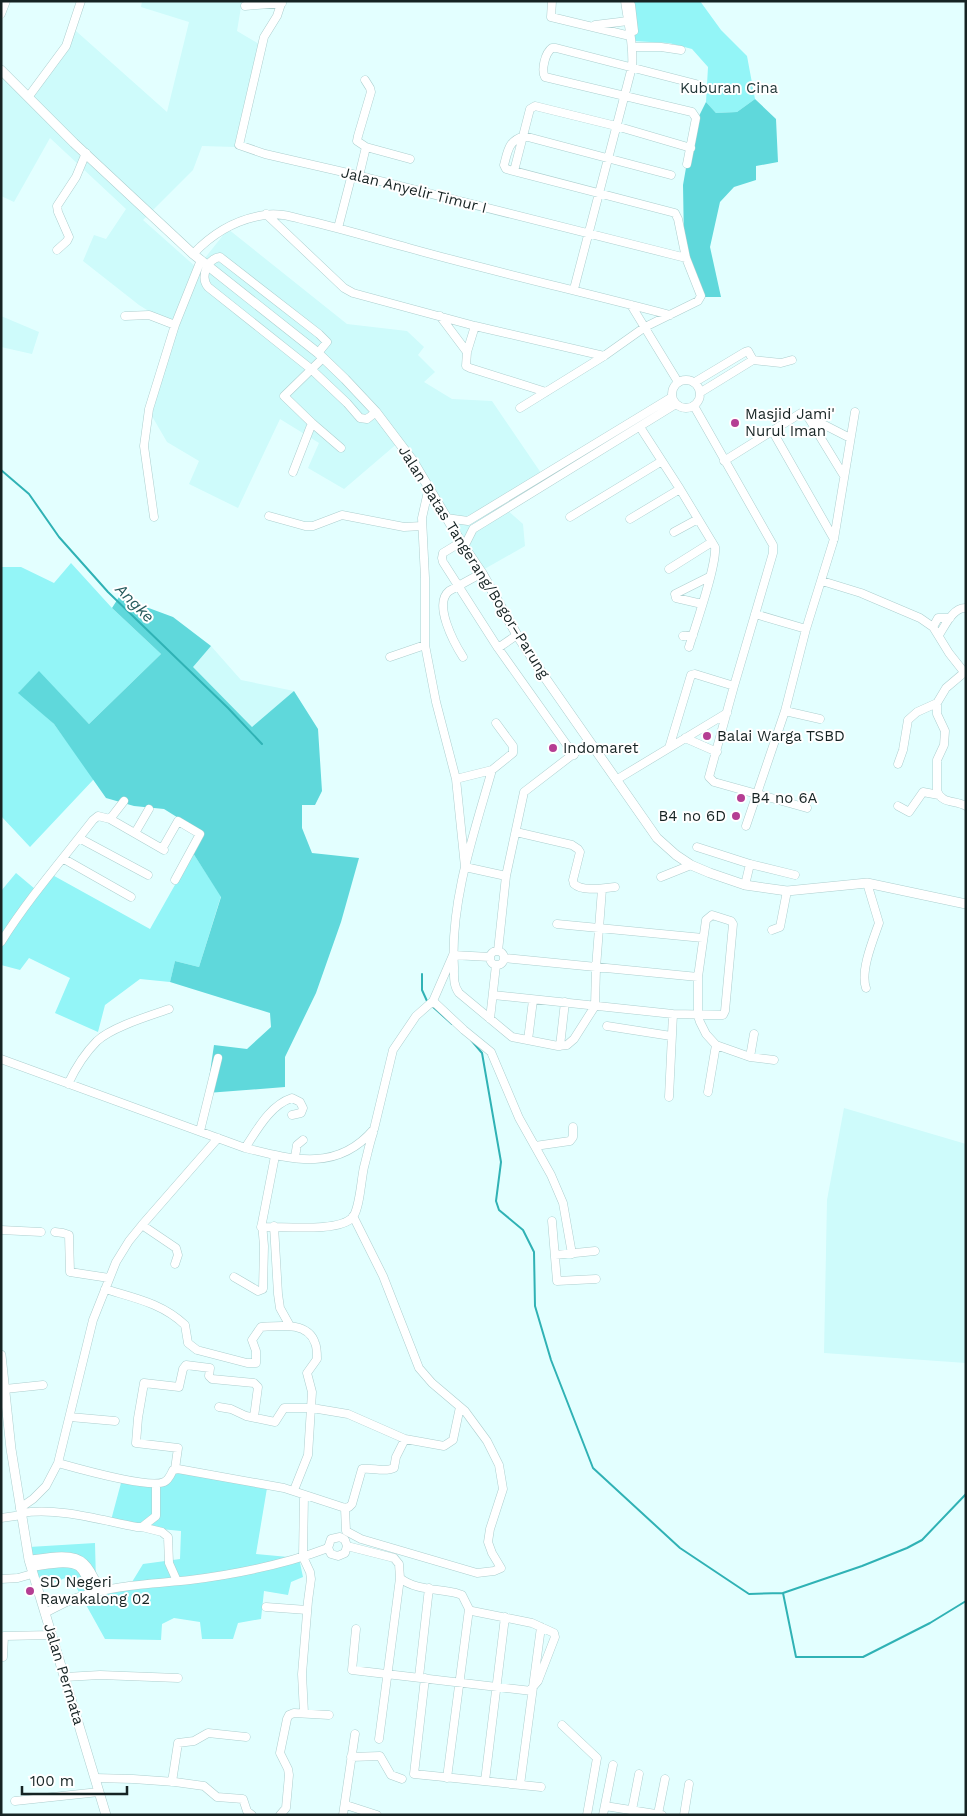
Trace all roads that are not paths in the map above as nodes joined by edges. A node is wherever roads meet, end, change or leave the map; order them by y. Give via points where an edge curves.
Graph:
1 (6, 1) edge
2 (81, 1) edge
3 (552, 1) edge
4 (625, 1) edge
5 (631, 1) edge
6 (282, 2) edge
7 (245, 6) dead end
8 (1, 14) edge
9 (628, 21) junction
10 (588, 26) junction
11 (632, 42) junction
12 (681, 50) dead end
13 (632, 67) junction
14 (1, 70) edge
15 (365, 80) dead end
16 (696, 84) dead end
17 (29, 96) junction
18 (624, 96) junction
19 (616, 126) junction
20 (524, 136) junction
21 (366, 147) junction
22 (691, 148) junction
23 (86, 153) junction
24 (410, 159) dead end
25 (608, 160) junction
26 (686, 164) dead end
27 (514, 171) junction
28 (356, 175) junction
29 (671, 175) dead end
30 (599, 192) junction
31 (266, 214) junction
32 (338, 228) junction
33 (589, 234) junction
34 (57, 250) dead end
35 (193, 254) junction
36 (686, 258) junction
37 (204, 263) junction
38 (574, 289) junction
39 (631, 305) junction
40 (670, 315) junction
41 (125, 316) dead end
42 (440, 316) junction
43 (175, 325) junction
44 (475, 326) junction
45 (645, 327) junction
46 (468, 352) junction
47 (320, 356) junction
48 (604, 356) junction
49 (753, 360) junction
50 (792, 360) dead end
51 (311, 369) junction
52 (678, 382) junction
53 (695, 382) junction
54 (546, 392) junction
55 (701, 392) junction
56 (674, 401) junction
57 (694, 406) junction
58 (520, 408) dead end
59 (376, 412) junction
60 (855, 412) dead end
61 (807, 415) junction
62 (312, 423) junction
63 (640, 427) junction
64 (772, 432) junction
65 (850, 438) junction
66 (341, 448) dead end
67 (662, 461) junction
68 (724, 461) junction
69 (293, 472) dead end
70 (844, 476) junction
71 (429, 487) junction
72 (680, 489) junction
73 (269, 516) dead end
74 (154, 517) dead end
75 (570, 517) dead end
76 (446, 518) junction
77 (630, 519) dead end
78 (698, 519) junction
79 (468, 521) junction
80 (422, 526) junction
81 (473, 529) junction
82 (674, 532) dead end
83 (834, 539) junction
84 (712, 542) junction
85 (462, 544) junction
86 (669, 569) dead end
87 (482, 573) junction
88 (709, 577) junction
89 (822, 581) junction
90 (458, 586) junction
91 (702, 604) junction
92 (966, 608) edge
93 (755, 614) junction
94 (950, 618) junction
95 (933, 627) junction
96 (806, 629) junction
97 (517, 635) junction
98 (693, 635) junction
99 (940, 635) junction
100 (683, 636) dead end
101 (425, 645) junction
102 (689, 647) dead end
103 (498, 648) junction
104 (463, 657) dead end
105 (390, 658) dead end
106 (965, 671) edge
107 (734, 686) junction
108 (937, 703) junction
109 (785, 711) junction
110 (727, 713) junction
111 (820, 719) dead end
112 (496, 723) dead end
113 (685, 738) junction
114 (589, 742) junction
115 (669, 748) junction
116 (716, 752) junction
117 (574, 755) junction
118 (898, 764) dead end
119 (492, 770) junction
120 (456, 779) junction
121 (616, 780) junction
122 (757, 793) junction
123 (939, 795) junction
124 (124, 801) dead end
125 (898, 806) dead end
126 (966, 806) edge
127 (807, 808) dead end
128 (149, 809) dead end
129 (110, 819) junction
130 (746, 826) dead end
131 (516, 832) junction
132 (135, 833) junction
133 (79, 838) junction
134 (697, 847) dead end
135 (64, 859) junction
136 (750, 864) junction
137 (691, 865) junction
138 (465, 867) junction
139 (148, 875) dead end
140 (795, 875) dead end
141 (506, 876) junction
142 (661, 878) dead end
143 (174, 880) dead end
144 (867, 883) junction
145 (745, 885) junction
146 (615, 887) dead end
147 (602, 889) junction
148 (787, 891) junction
149 (131, 897) dead end
150 (965, 903) edge
151 (557, 924) dead end
152 (599, 929) junction
153 (772, 930) dead end
154 (703, 938) junction
155 (1, 942) edge
156 (498, 951) junction
157 (453, 954) junction
158 (490, 957) junction
159 (504, 958) junction
160 (496, 965) junction
161 (596, 968) junction
162 (698, 977) junction
163 (866, 988) dead end
164 (493, 995) junction
165 (533, 1000) junction
166 (433, 1001) junction
167 (565, 1002) junction
168 (595, 1006) junction
169 (169, 1009) dead end
170 (673, 1014) junction
171 (698, 1016) junction
172 (490, 1019) junction
173 (608, 1026) dead end
174 (754, 1034) dead end
175 (671, 1036) junction
176 (528, 1040) junction
177 (716, 1045) junction
178 (560, 1046) junction
179 (750, 1057) junction
180 (218, 1058) dead end
181 (1, 1059) edge
182 (774, 1060) dead end
183 (68, 1084) junction
184 (708, 1092) dead end
185 (668, 1097) dead end
186 (292, 1116) dead end
187 (573, 1127) dead end
188 (374, 1129) junction
189 (200, 1131) junction
190 (218, 1138) junction
191 (303, 1140) dead end
192 (535, 1146) junction
193 (245, 1148) junction
194 (275, 1156) junction
195 (295, 1157) junction
196 (353, 1216) junction
197 (552, 1221) dead end
198 (142, 1225) junction
199 (262, 1226) junction
200 (274, 1226) junction
201 (1, 1230) edge
202 (41, 1232) dead end
203 (56, 1232) dead end
204 (595, 1252) dead end
205 (572, 1254) junction
206 (555, 1255) junction
207 (175, 1264) dead end
208 (109, 1278) junction
209 (234, 1278) dead end
210 (596, 1279) dead end
211 (105, 1289) junction
212 (290, 1326) junction
213 (1, 1355) edge
214 (42, 1385) dead end
215 (5, 1389) junction
216 (220, 1407) dead end
217 (312, 1408) junction
218 (460, 1408) junction
219 (70, 1417) junction
220 (254, 1417) junction
221 (5, 1421) edge
222 (114, 1421) dead end
223 (405, 1439) junction
224 (58, 1463) junction
225 (175, 1470) junction
226 (156, 1484) junction
227 (294, 1490) junction
228 (304, 1494) junction
229 (344, 1508) junction
230 (21, 1512) junction
231 (156, 1516) junction
232 (1, 1518) edge
233 (142, 1527) junction
234 (162, 1532) junction
235 (347, 1546) junction
236 (328, 1548) junction
237 (303, 1558) junction
238 (31, 1567) junction
239 (400, 1578) junction
240 (1, 1579) edge
241 (177, 1581) junction
242 (429, 1588) junction
243 (96, 1592) junction
244 (266, 1607) dead end
245 (469, 1609) junction
246 (307, 1610) junction
247 (45, 1613) junction
248 (505, 1617) junction
249 (540, 1627) junction
250 (356, 1629) dead end
251 (52, 1635) junction
252 (3, 1657) dead end
253 (388, 1674) junction
254 (65, 1677) junction
255 (178, 1678) dead end
256 (422, 1678) junction
257 (459, 1682) junction
258 (497, 1687) junction
259 (532, 1689) junction
260 (304, 1713) junction
261 (329, 1714) dead end
262 (562, 1725) dead end
263 (355, 1734) dead end
264 (246, 1737) dead end
265 (380, 1739) dead end
266 (351, 1757) junction
267 (613, 1765) dead end
268 (639, 1774) dead end
269 (95, 1778) junction
270 (447, 1778) junction
271 (402, 1779) dead end
272 (665, 1779) dead end
273 (485, 1781) junction
274 (172, 1782) junction
275 (689, 1784) dead end
276 (520, 1785) junction
277 (541, 1787) dead end
278 (99, 1792) junction
279 (15, 1801) dead end
280 (346, 1805) junction
281 (605, 1806) junction
282 (632, 1810) junction
283 (658, 1814) edge
284 (106, 1815) edge
285 (252, 1815) edge
286 (280, 1815) edge
287 (343, 1815) edge
288 (377, 1815) edge
289 (588, 1815) edge
290 (603, 1815) edge
291 (662, 1815) edge
292 (684, 1815) edge

1 - 8 street
2 - 17 street via 66,46
3 - 10 street via 551,17
4 - 9 street
5 - 11 street
6 - 7 street
6 - 28 street, Jalan Anyelir Timur I via 264,37 239,145
9 - 10 street
9 - 11 street
10 - 11 street
11 - 12 street
11 - 13 street
13 - 16 street
13 - 18 street
13 - 18 street via 552,48 546,58 545,77
14 - 17 main road, Jalan Batas Tangerang/Bogor–Parung
15 - 21 street via 371,94 358,141
17 - 23 main road, Jalan Batas Tangerang/Bogor–Parung
18 - 19 street
18 - 22 street via 694,114
19 - 20 street via 535,106 530,109
19 - 22 street
19 - 25 street
20 - 25 street
20 - 27 street
20 - 27 street via 512,141 504,165 504,168
21 - 24 street
21 - 28 street
22 - 26 street
23 - 34 street via 76,177 57,206 69,235
23 - 35 main road, Jalan Batas Tangerang/Bogor–Parung
25 - 29 street
25 - 30 street
27 - 30 street
28 - 32 street
28 - 33 street, Jalan Anyelir Timur I
30 - 33 street
30 - 36 street via 675,213
31 - 32 street
31 - 35 street via 220,230
31 - 42 street via 352,293
32 - 38 street via 489,270
33 - 36 street, Jalan Anyelir Timur I
33 - 38 street
35 - 37 main road, Jalan Batas Tangerang/Bogor–Parung
36 - 40 street via 701,299
37 - 43 street
37 - 47 main road, Jalan Batas Tangerang/Bogor–Parung
37 - 47 street via 220,256 319,334 326,342
37 - 51 street via 204,282 208,287
38 - 39 street
39 - 40 street
39 - 45 street
40 - 45 street
41 - 43 street via 149,315
42 - 44 street
42 - 46 street
43 - 74 street via 149,409 145,437
44 - 46 street
44 - 48 street
45 - 48 street
45 - 52 street
46 - 54 street via 465,363 470,368
47 - 51 street
47 - 59 main road, Jalan Batas Tangerang/Bogor–Parung
48 - 54 street
49 - 50 street via 781,363
49 - 53 street via 748,351 745,352
49 - 55 street
51 - 59 street via 360,418 367,419
51 - 62 street via 284,396
52 - 53 street via 687,379
52 - 56 street via 673,388
53 - 55 street
54 - 58 street
55 - 57 street
56 - 57 street via 685,408
56 - 63 street
56 - 79 street
57 - 68 street
59 - 71 main road, Jalan Batas Tangerang/Bogor–Parung
60 - 65 street
61 - 64 street via 801,413
61 - 65 street
61 - 70 street
62 - 66 street
62 - 69 street
63 - 67 street
63 - 81 street
64 - 68 street
64 - 83 street
65 - 70 street
67 - 72 street
67 - 75 street
68 - 93 street via 773,546
70 - 83 street
71 - 76 main road, Jalan Batas Tangerang/Bogor–Parung
71 - 80 street
72 - 77 street
72 - 78 street
73 - 80 street via 305,526 342,516 404,527
76 - 79 street
76 - 85 main road, Jalan Batas Tangerang/Bogor–Parung
78 - 82 street
78 - 84 street
79 - 81 street
80 - 101 street
81 - 85 street
83 - 89 street
84 - 86 street
84 - 88 street via 715,554
85 - 87 main road, Jalan Batas Tangerang/Bogor–Parung
85 - 90 street via 443,553 442,558
87 - 90 street
87 - 97 main road, Jalan Batas Tangerang/Bogor–Parung
88 - 91 street
88 - 91 street via 675,594 676,598
89 - 95 street via 900,609
89 - 96 street
90 - 103 street
90 - 104 street via 445,594 443,608 454,645
91 - 98 street
92 - 94 street via 958,609
93 - 96 street
93 - 107 street
94 - 95 street via 938,618
94 - 99 street
95 - 99 street
96 - 109 street
97 - 103 street
97 - 114 main road, Jalan Batas Tangerang/Bogor–Parung
98 - 100 street
98 - 102 street
99 - 106 street via 949,653
101 - 105 street
101 - 120 street
103 - 117 street
106 - 108 street via 946,688
107 - 110 street
107 - 115 street via 692,675
108 - 118 street via 908,720 904,750
108 - 123 street via 937,714 945,731 944,745 937,760
109 - 111 street
109 - 122 street
110 - 113 street
110 - 116 street
112 - 119 street via 514,751
113 - 115 street
113 - 116 street
114 - 117 street
114 - 121 main road, Jalan Batas Tangerang/Bogor–Parung
115 - 121 street
116 - 122 street via 710,779
117 - 131 street via 524,792
119 - 120 street
119 - 138 street
120 - 138 street
121 - 137 main road, Jalan Batas Tangerang/Bogor–Parung via 657,838
122 - 127 street
122 - 130 street
123 - 125 street via 923,792 909,812
123 - 126 street
124 - 129 street
128 - 132 street
129 - 132 street
129 - 133 street via 95,818
131 - 141 street
131 - 147 street via 576,847 580,852 574,884
132 - 143 street via 163,850 178,821 200,834
133 - 135 street
133 - 139 street
134 - 136 street
135 - 149 street
135 - 155 street
136 - 140 street
136 - 145 street
137 - 142 street
137 - 145 main road, Jalan Batas Tangerang/Bogor–Parung
138 - 141 street
138 - 157 street
141 - 156 street
144 - 148 main road, Jalan Batas Tangerang/Bogor–Parung
144 - 150 main road, Jalan Batas Tangerang/Bogor–Parung
144 - 163 street via 880,923 865,974
145 - 148 main road, Jalan Batas Tangerang/Bogor–Parung
146 - 147 street
147 - 152 street
148 - 153 street via 780,927
151 - 152 street
152 - 154 street
152 - 161 street
154 - 162 street
154 - 171 street via 706,920 710,916 733,922 724,1014
156 - 158 street
156 - 159 street
157 - 158 street
157 - 166 street
157 - 172 street via 456,990
158 - 160 street
159 - 160 street
159 - 161 street
160 - 164 street
161 - 162 street
161 - 168 street
162 - 171 street
164 - 165 street
164 - 172 street
165 - 167 street
165 - 176 street
166 - 188 street via 416,1016 393,1050
166 - 192 street via 492,1052 519,1118
167 - 168 street
167 - 178 street
168 - 170 street
168 - 178 street via 574,1038 567,1045
169 - 183 street via 98,1040
170 - 171 street
170 - 175 street
171 - 177 street via 706,1034
172 - 176 street via 512,1037
173 - 175 street
174 - 179 street
175 - 185 street
176 - 178 street
177 - 179 street
177 - 184 street
179 - 182 street
180 - 189 street
181 - 183 street
183 - 189 street
186 - 193 street via 301,1113 303,1108 292,1098 277,1106
187 - 192 street via 570,1141
188 - 195 street via 366,1139 334,1157 316,1160
188 - 196 street
189 - 190 street
190 - 193 street
190 - 198 street
191 - 195 street via 297,1146
192 - 205 street via 563,1203
193 - 194 street
194 - 195 street
194 - 199 street
196 - 200 street via 345,1222 319,1228
196 - 218 street via 383,1276 419,1368
197 - 206 street
198 - 207 street via 176,1248
198 - 208 street via 129,1241
199 - 200 street
199 - 209 street via 263,1289 258,1291
200 - 212 street via 280,1308
201 - 202 street
203 - 208 street via 69,1235 70,1272
204 - 205 street
205 - 206 street
206 - 210 street via 557,1281
208 - 211 street
211 - 212 street via 170,1312 185,1325 188,1343 197,1350 247,1363 256,1363 252,1340 261,1327
211 - 219 street
212 - 217 street via 310,1335 315,1343 317,1359 307,1373
213 - 215 main road, Jalan Permata
214 - 215 street
215 - 221 main road, Jalan Permata
216 - 220 street
217 - 220 street via 284,1408 275,1422
217 - 223 street via 348,1414
217 - 227 street via 308,1455
218 - 223 street via 453,1440 444,1446
218 - 229 street via 487,1441 499,1466 503,1489 488,1542 501,1568 477,1573 361,1539 346,1531
219 - 222 street
219 - 224 street
220 - 225 street via 258,1387 254,1383 212,1379 210,1368 186,1365 179,1387 144,1383 136,1443 178,1448
221 - 230 main road, Jalan Permata
223 - 229 street via 394,1468 362,1469 352,1504
224 - 226 street via 118,1479
224 - 230 street via 46,1486
225 - 226 street via 166,1481
225 - 227 street
226 - 231 street
227 - 228 street
228 - 229 street
228 - 237 street
230 - 232 street
230 - 233 street via 58,1512
230 - 238 main road, Jalan Permata
231 - 233 street
231 - 234 street
233 - 234 street
234 - 241 street via 168,1537 169,1563
235 - 236 street via 338,1556 331,1554
235 - 236 street via 345,1540 336,1537 331,1539
235 - 239 street via 394,1558 399,1564
236 - 237 street
237 - 241 street via 258,1569
237 - 246 street via 311,1576
238 - 240 street via 18,1578
238 - 243 street via 62,1563 75,1565 80,1567
238 - 247 main road, Jalan Permata
239 - 242 street via 415,1586
239 - 253 street
241 - 243 street
242 - 245 street via 462,1595
242 - 256 street
243 - 247 street
244 - 246 street
245 - 248 street
245 - 257 street
246 - 260 street via 302,1687
247 - 251 main road, Jalan Permata
248 - 249 street
248 - 258 street
249 - 259 street
249 - 259 street via 554,1632 555,1638
250 - 253 street via 352,1670
251 - 252 street via 4,1636
251 - 254 main road, Jalan Permata
253 - 256 street
253 - 265 street
254 - 255 street
254 - 269 main road, Jalan Permata
256 - 257 street
256 - 270 street via 414,1774
257 - 258 street
257 - 270 street
258 - 259 street
258 - 273 street
259 - 276 street
260 - 261 street
260 - 286 street via 294,1713 287,1719 280,1753 288,1769 288,1790 286,1808
262 - 289 street via 597,1758
263 - 266 street
264 - 274 street via 208,1733 194,1741 178,1742
266 - 271 street via 380,1756 391,1775
266 - 280 street
267 - 281 street
268 - 282 street
269 - 274 street
269 - 278 main road, Jalan Permata
270 - 273 street
272 - 283 street
273 - 276 street
274 - 285 street via 204,1786 217,1796 243,1799
275 - 292 street
276 - 277 street
278 - 279 street
278 - 284 main road, Jalan Permata
280 - 287 street
280 - 288 street
281 - 282 street
281 - 290 street
282 - 283 street
283 - 291 street

